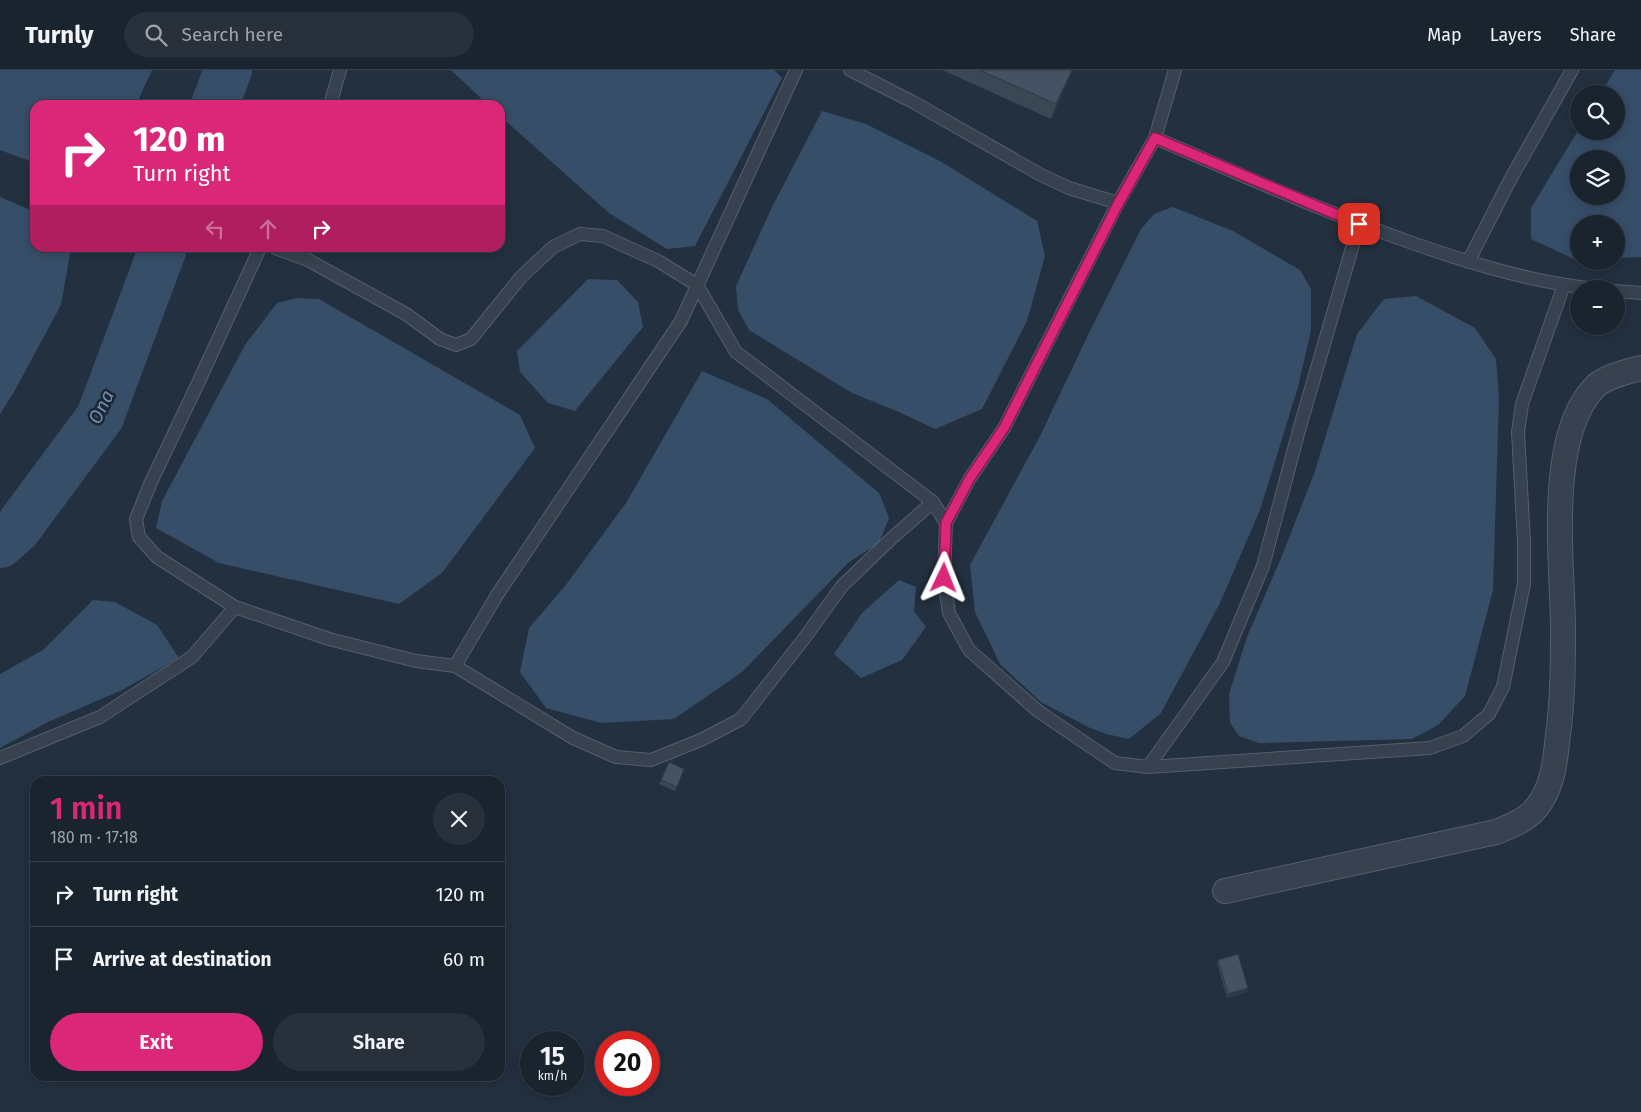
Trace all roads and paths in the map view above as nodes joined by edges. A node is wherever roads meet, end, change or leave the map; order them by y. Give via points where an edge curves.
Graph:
1 (340, 70) edge
2 (796, 70) edge
3 (850, 70) edge
4 (1174, 70) edge
5 (1572, 70) edge
6 (331, 100) edge
7 (1155, 138) junction
8 (1118, 204) junction
9 (1359, 224) junction
10 (258, 252) edge
11 (286, 252) edge
12 (1468, 262) junction
13 (697, 285) junction
14 (1564, 285) junction
15 (1570, 286) edge
16 (1625, 292) edge
17 (1641, 293) edge
18 (1641, 368) edge
19 (933, 502) junction
20 (946, 523) junction
21 (235, 607) junction
22 (455, 666) junction
23 (0, 758) edge
24 (1148, 767) junction
25 (1225, 891) dead end

1 - 6 lane
2 - 13 lane
3 - 8 lane via 1041,175
4 - 7 lane
5 - 12 lane
7 - 8 lane
7 - 9 lane
8 - 20 lane via 1004,428 970,478
9 - 12 lane
9 - 24 lane via 1263,566 1223,662
10 - 21 lane via 136,519 139,537 156,557
11 - 13 lane via 308,260 406,314 440,339 456,345 471,340 521,277 553,247 580,234 603,236 658,261
12 - 14 lane
13 - 19 lane via 736,352
13 - 22 lane via 681,321 497,595
14 - 15 lane
14 - 24 lane via 1522,404 1518,432 1524,584 1503,687 1489,714 1463,736 1430,748
16 - 17 lane
18 - 25 street via 1614,376 1594,387 1581,405 1570,431 1563,464 1560,534 1562,700 1554,770 1537,808 1519,823 1496,832
19 - 20 lane
19 - 22 lane via 842,586 741,719 651,760 616,757 574,738
20 - 24 lane via 944,578 949,613 969,650 1038,711 1115,764
21 - 22 lane via 329,639 416,661
21 - 23 lane via 192,656 100,717

